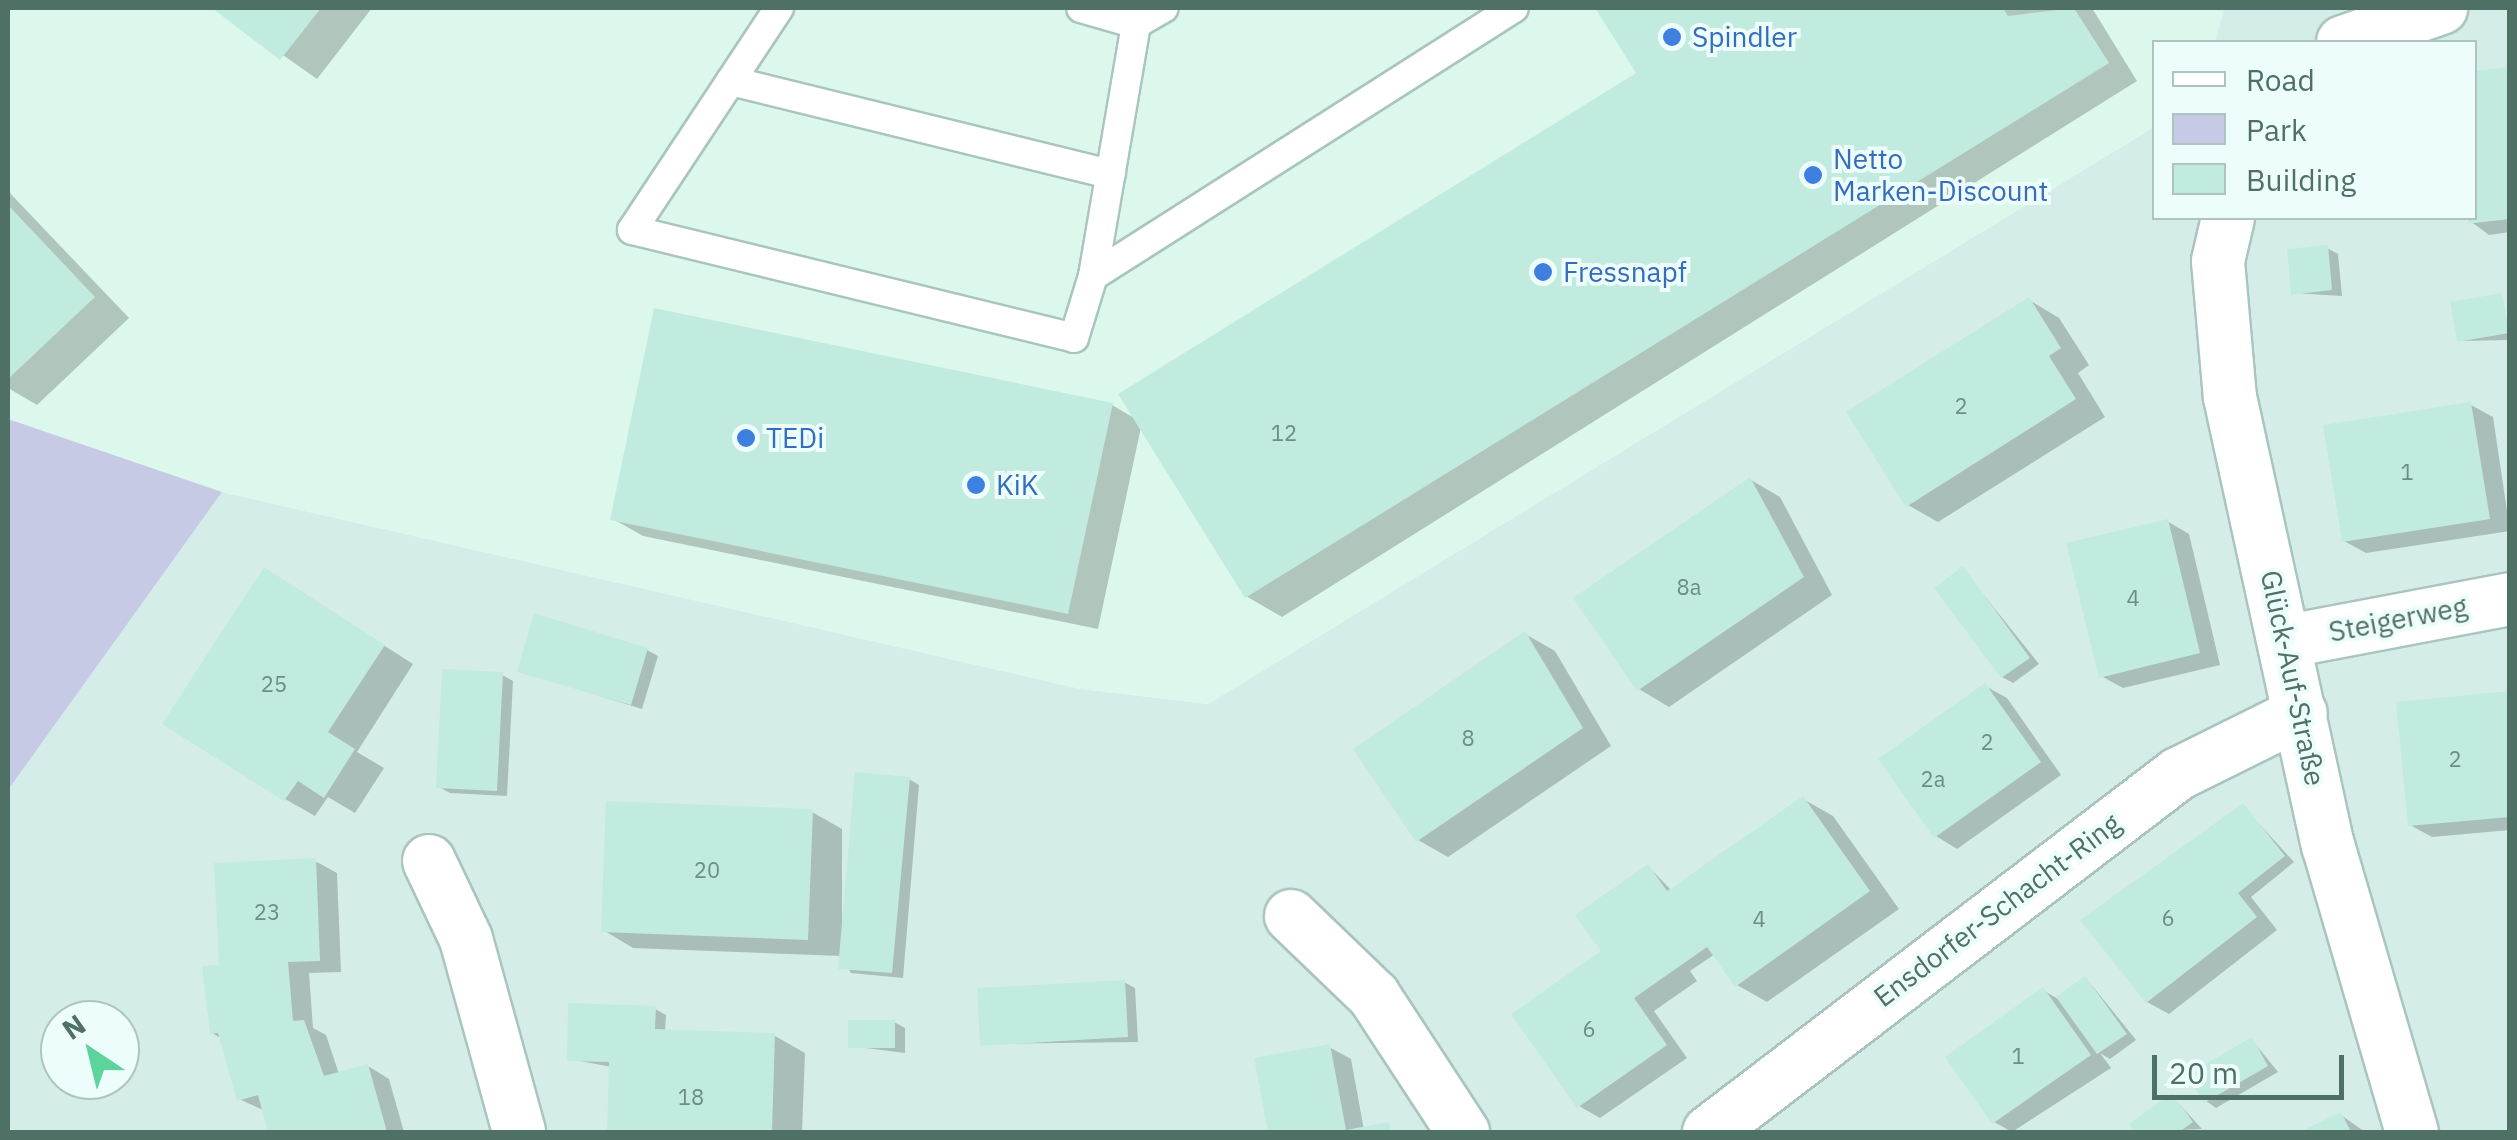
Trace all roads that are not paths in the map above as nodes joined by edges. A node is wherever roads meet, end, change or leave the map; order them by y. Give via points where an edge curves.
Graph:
1 (779, 8) edge
2 (1080, 8) edge
3 (1164, 8) edge
4 (1514, 8) edge
5 (2322, 8) edge
6 (2442, 8) edge
7 (1138, 16) edge
8 (2339, 40) edge
9 (2346, 40) edge
10 (730, 82) junction
11 (1112, 174) junction
12 (2228, 220) edge
13 (1093, 276) junction
14 (2510, 599) edge
15 (2288, 642) junction
16 (2301, 713) junction
17 (429, 861) dead end
18 (1291, 916) dead end
19 (520, 1132) edge
20 (1463, 1132) edge
21 (1708, 1132) edge
22 (2412, 1132) edge

1 - 10 lane
2 - 7 lane
3 - 7 lane
4 - 13 lane
5 - 8 street
6 - 9 street
7 - 11 lane
10 - 11 lane
10 - 13 lane via 632,230 1074,338
11 - 13 lane
12 - 15 street, Glück-Auf-Straße via 2220,330
14 - 15 street, Steigerweg
15 - 16 street, Glück-Auf-Straße
16 - 21 street, Ensdorfer-Schacht-Ring via 2178,774
16 - 22 street, Glück-Auf-Straße via 2342,897
17 - 19 street via 466,939
18 - 20 street via 1374,996

